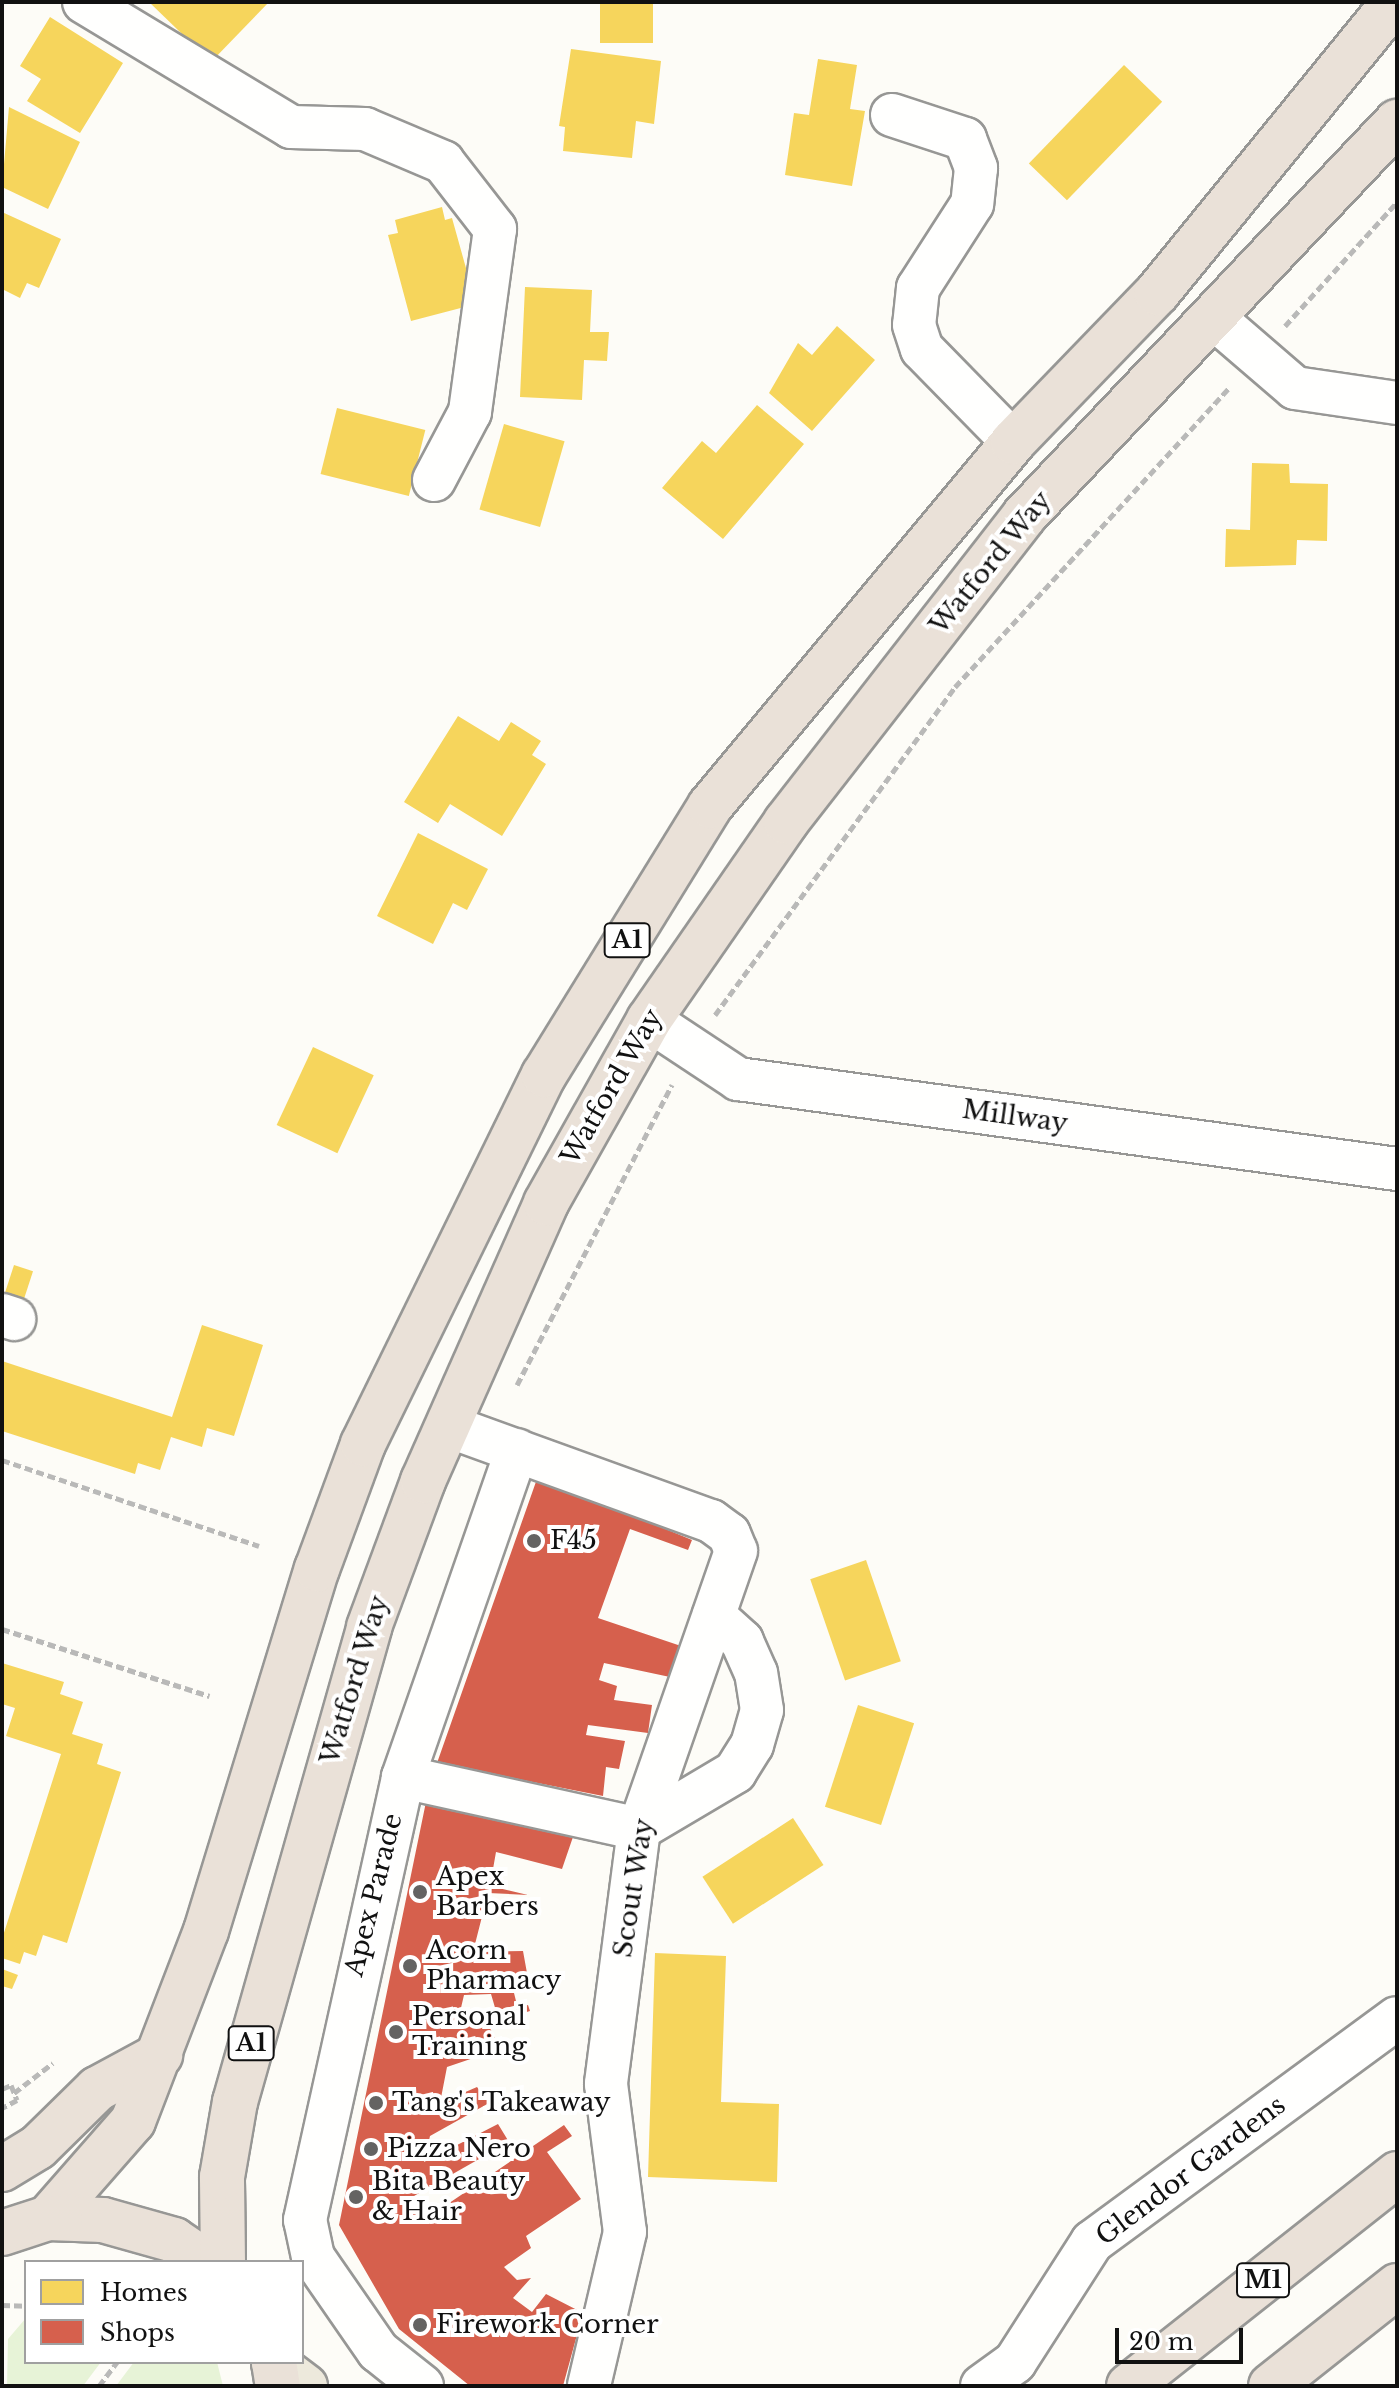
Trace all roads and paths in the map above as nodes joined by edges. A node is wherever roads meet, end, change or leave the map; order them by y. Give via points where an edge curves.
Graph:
1 (84, 2) edge
2 (1394, 2) edge
3 (892, 115) dead end
4 (1397, 122) edge
5 (1397, 202) edge
6 (1216, 320) junction
7 (1257, 358) junction
8 (1397, 403) edge
9 (1013, 442) junction
10 (434, 480) dead end
11 (649, 1020) junction
12 (691, 1051) junction
13 (1397, 1169) edge
14 (448, 1426) junction
15 (504, 1445) junction
16 (2, 1460) edge
17 (259, 1546) dead end
18 (714, 1616) junction
19 (2, 1629) edge
20 (209, 1696) dead end
21 (403, 1777) junction
22 (639, 1829) junction
23 (1397, 2018) edge
24 (160, 2055) junction
25 (53, 2063) dead end
26 (2, 2089) edge
27 (14, 2093) junction
28 (2, 2108) edge
29 (2, 2169) edge
30 (1397, 2174) edge
31 (48, 2218) junction
32 (2, 2233) edge
33 (204, 2260) edge
34 (223, 2260) edge
35 (1397, 2286) edge
36 (2, 2305) edge
37 (24, 2306) edge
38 (116, 2364) edge
39 (274, 2364) edge
40 (277, 2364) edge
41 (99, 2386) edge
42 (278, 2386) edge
43 (305, 2386) edge
44 (422, 2386) edge
45 (589, 2386) edge
46 (982, 2386) edge
47 (1129, 2386) edge
48 (1271, 2386) edge

1 - 10 street via 291,127 365,129 443,162 495,229 470,412
2 - 9 highway, A1 via 1157,293
3 - 9 street via 965,139 972,204 918,288 914,325 922,349
4 - 6 highway, Watford Way / A1
5 - 7 path
6 - 7 street
6 - 11 highway, Watford Way / A1 via 1024,516 786,822
7 - 8 street via 1295,388
7 - 12 path via 955,687
9 - 24 highway, A1 via 710,806 544,1075 363,1444
11 - 12 street, Millway
11 - 14 highway, Watford Way / A1 via 546,1203
12 - 13 street, Millway via 738,1079
12 - 15 path via 594,1226
14 - 15 street
14 - 34 highway, Watford Way / A1 via 369,1627 235,2102 222,2177
15 - 18 street, Scout Way via 729,1534 736,1551
15 - 21 street, Apex Parade
16 - 17 path
18 - 22 street, Scout Way
18 - 22 street via 742,1641 756,1673 762,1710 752,1745 735,1772
19 - 20 path
21 - 22 street
21 - 44 street, Apex Parade via 305,2220 313,2257 378,2351
22 - 45 street, Scout Way via 606,2084 625,2232
23 - 46 street, Glendor Gardens via 1092,2242 1015,2362
24 - 29 highway via 97,2089 38,2147
24 - 31 highway, A1 via 133,2121
25 - 27 path
26 - 27 path via 11,2085
27 - 28 path via 17,2100
30 - 47 highway, M1
31 - 32 highway
31 - 33 highway via 103,2220 174,2240
35 - 48 highway
36 - 37 path
38 - 41 path
39 - 42 highway
40 - 43 main road

